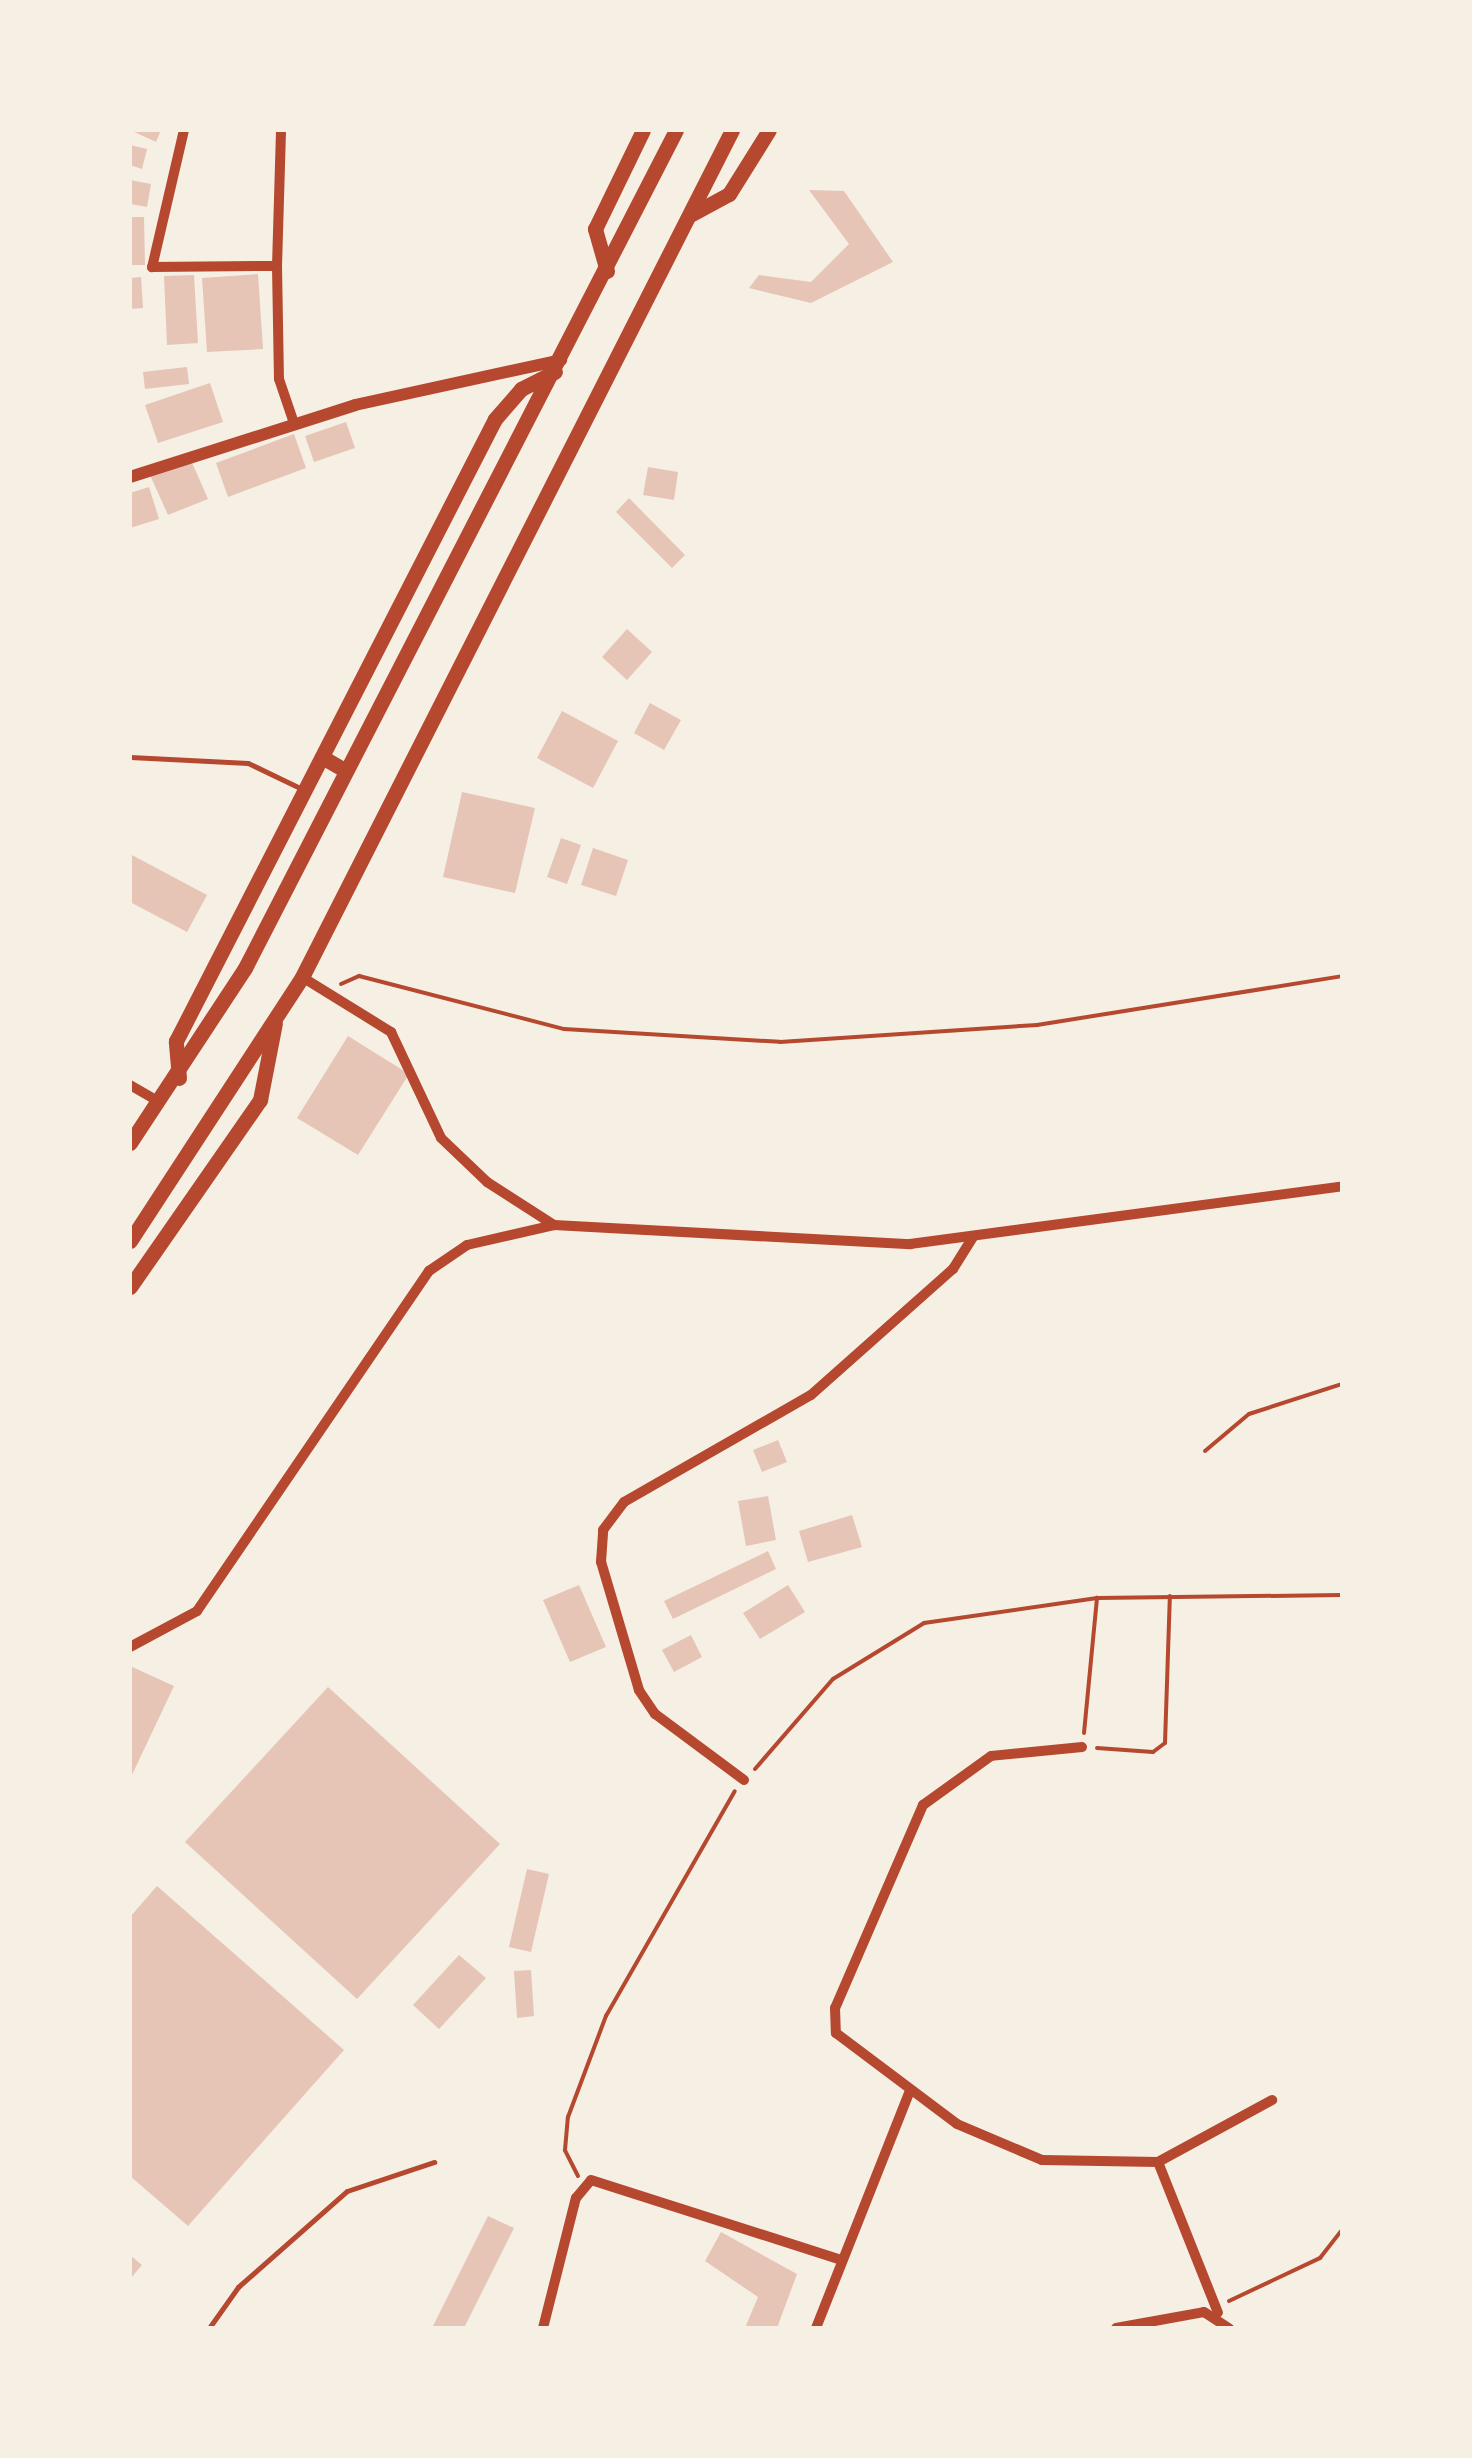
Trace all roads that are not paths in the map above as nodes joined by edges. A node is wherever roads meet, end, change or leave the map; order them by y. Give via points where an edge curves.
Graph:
1 (184, 130) edge
2 (281, 130) edge
3 (624, 130) edge
4 (676, 130) edge
5 (732, 130) edge
6 (769, 130) edge
7 (642, 133) edge
8 (692, 214) junction
9 (276, 266) junction
10 (608, 271) junction
11 (558, 366) junction
12 (294, 423) junction
13 (130, 477) edge
14 (130, 757) edge
15 (322, 758) junction
16 (342, 769) junction
17 (304, 791) junction
18 (302, 977) junction
19 (275, 1023) junction
20 (179, 1078) junction
21 (130, 1084) edge
22 (160, 1103) junction
23 (130, 1143) edge
24 (1342, 1186) edge
25 (554, 1225) junction
26 (973, 1237) junction
27 (130, 1240) edge
28 (130, 1288) edge
29 (130, 1647) edge
30 (1082, 1747) road end
31 (744, 1780) road end
32 (910, 2090) junction
33 (1272, 2100) dead end
34 (434, 2162) dead end
35 (1158, 2162) junction
36 (840, 2260) junction
37 (1216, 2310) junction
38 (210, 2328) edge
39 (543, 2328) edge
40 (816, 2328) edge
41 (1116, 2328) edge
42 (1230, 2328) edge

1 - 9 street via 152,267
2 - 9 street
3 - 7 street
4 - 10 main road
5 - 8 main road
6 - 8 main road via 729,194
7 - 10 main road via 595,229
8 - 18 main road
9 - 12 street via 279,379
10 - 11 main road
11 - 12 street
11 - 15 main road via 521,388 495,418
11 - 16 main road
12 - 13 street
14 - 17 lane via 248,762
15 - 16 main road
15 - 17 main road
16 - 20 main road
17 - 20 main road via 176,1041
18 - 19 main road
18 - 25 street via 391,1032 441,1138 487,1182
19 - 27 main road
19 - 28 main road via 260,1100
20 - 22 main road
21 - 22 street
22 - 23 main road
24 - 26 street
25 - 26 street via 819,1244
25 - 29 street via 467,1245 429,1271 197,1610
26 - 31 street via 953,1269 811,1396 624,1502 603,1530 601,1562 640,1690 655,1714
30 - 32 street via 991,1756 936,1790 908,1829 832,2022 852,2050
32 - 35 street via 957,2124 1042,2160
32 - 36 street
33 - 35 street
34 - 38 lane via 336,2199 238,2287
35 - 37 street
36 - 39 street via 618,2184 584,2184
36 - 40 street
37 - 41 street
37 - 42 street

